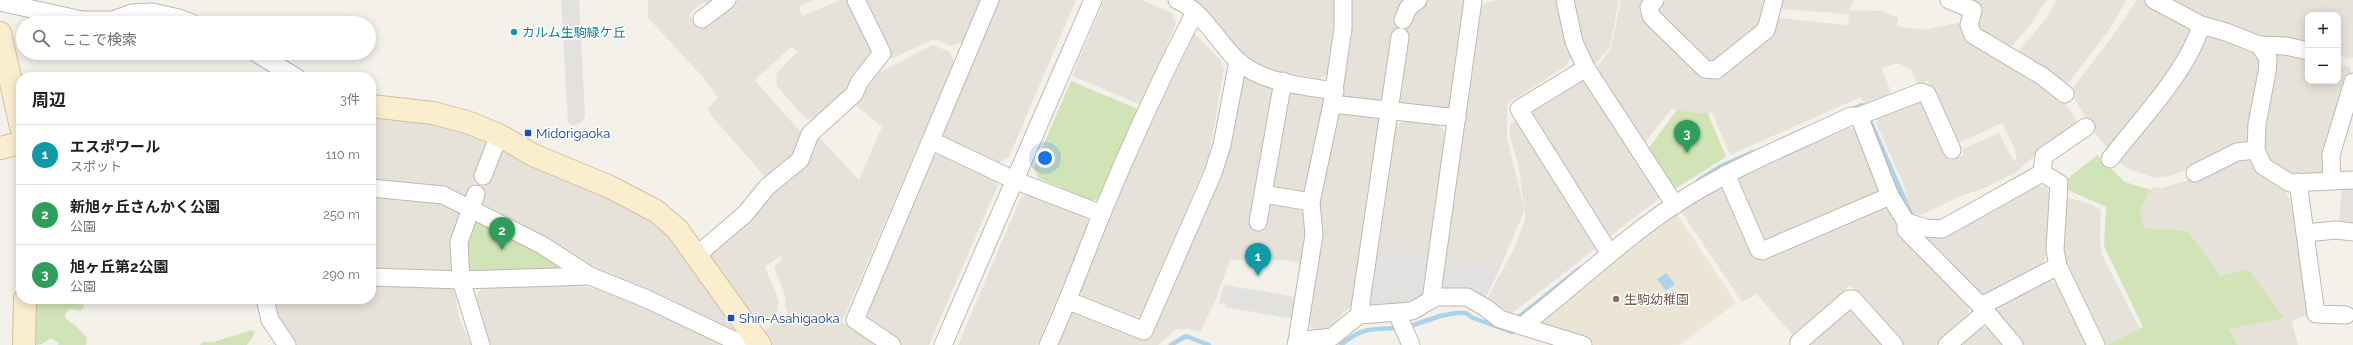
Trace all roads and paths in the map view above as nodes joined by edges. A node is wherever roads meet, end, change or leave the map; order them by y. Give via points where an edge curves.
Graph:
1 (727, 0) edge
2 (856, 0) edge
3 (990, 0) edge
4 (1092, 0) edge
5 (1177, 0) edge
6 (1343, 0) edge
7 (1418, 0) edge
8 (1473, 0) edge
9 (1565, 0) edge
10 (1655, 0) edge
11 (1774, 0) edge
12 (1949, 0) edge
13 (2154, 0) edge
14 (0, 2) edge
15 (1195, 12) junction
16 (64, 16) edge
17 (124, 16) edge
18 (170, 16) edge
19 (702, 19) dead end
20 (1403, 20) dead end
21 (2201, 25) junction
22 (0, 33) edge
23 (1400, 37) dead end
24 (2259, 46) junction
25 (2305, 50) edge
26 (268, 60) edge
27 (1238, 60) junction
28 (1586, 68) junction
29 (288, 72) edge
30 (1282, 81) junction
31 (2353, 82) edge
32 (2065, 94) dead end
33 (1333, 98) junction
34 (16, 104) edge
35 (376, 107) edge
36 (1390, 112) junction
37 (1859, 116) junction
38 (1457, 118) junction
39 (2086, 127) dead end
40 (499, 135) junction
41 (932, 141) junction
42 (16, 144) edge
43 (0, 148) edge
44 (1952, 150) dead end
45 (2256, 150) junction
46 (2110, 158) dead end
47 (2195, 173) dead end
48 (1726, 174) junction
49 (2042, 174) junction
50 (482, 176) dead end
51 (1014, 180) junction
52 (2332, 180) junction
53 (2353, 180) edge
54 (2298, 182) junction
55 (376, 188) edge
56 (1264, 194) junction
57 (1890, 196) junction
58 (474, 201) junction
59 (1311, 202) junction
60 (1675, 205) junction
61 (1102, 214) junction
62 (1258, 222) dead end
63 (1906, 222) junction
64 (2353, 232) edge
65 (2305, 233) junction
66 (1610, 254) junction
67 (697, 255) junction
68 (2058, 266) junction
69 (590, 276) junction
70 (376, 277) edge
71 (462, 280) junction
72 (1431, 300) junction
73 (1069, 301) junction
74 (25, 304) edge
75 (266, 304) edge
76 (1983, 309) junction
77 (1397, 313) junction
78 (1359, 315) junction
79 (2346, 316) dead end
80 (1522, 326) junction
81 (1296, 343) edge
82 (24, 345) edge
83 (287, 345) edge
84 (481, 345) edge
85 (751, 345) edge
86 (760, 345) edge
87 (892, 345) edge
88 (943, 345) edge
89 (1048, 345) edge
90 (1411, 345) edge
91 (1583, 345) edge
92 (1799, 345) edge
93 (1894, 345) edge
94 (1947, 345) edge
95 (2014, 345) edge
96 (2096, 345) edge

1 - 19 street
2 - 67 street via 882,53 860,81 854,94 810,134 800,160 767,187 745,214
3 - 41 street
4 - 51 street
5 - 15 street
6 - 33 street via 1343,28
7 - 20 street via 1408,8
8 - 38 street
9 - 28 street via 1574,42
10 - 11 street via 1649,7 1651,16 1705,69 1716,70 1766,30
12 - 32 street via 1973,10 1969,25 1973,35 2042,76
13 - 21 street
14 - 16 street
15 - 27 street
15 - 61 street via 1164,74
17 - 18 street via 152,12
21 - 24 street
21 - 46 street via 2197,41 2167,87
22 - 34 street
23 - 36 street
24 - 25 street via 2286,46
24 - 45 street via 2268,58 2257,124
26 - 29 street
27 - 30 street via 1257,74
27 - 73 street via 1222,145 1213,174 1144,331
28 - 60 street
28 - 66 street via 1519,109
30 - 33 street
30 - 56 street
31 - 52 street via 2331,155
33 - 36 street
33 - 59 street
35 - 40 street via 433,113 467,122
36 - 38 street
36 - 78 street
37 - 44 street via 1921,92 1927,94
37 - 48 street via 1851,116
37 - 57 street
38 - 72 street
39 - 49 street via 2044,156
40 - 50 street
40 - 67 street via 533,155 610,187 656,211 677,229
41 - 51 street
41 - 87 street via 855,320
42 - 43 street
45 - 47 street via 2237,152
45 - 54 street via 2263,166 2290,183
48 - 57 street via 1759,250 1762,251
48 - 60 street
49 - 63 street via 1942,229 1926,228
49 - 68 street via 2060,183 2055,250
51 - 61 street
51 - 88 street
52 - 53 street
52 - 54 street
54 - 65 street
55 - 58 street via 443,195
56 - 59 street
56 - 62 street
57 - 63 street
58 - 69 street
58 - 71 street via 458,242
59 - 81 street via 1314,235
60 - 66 street
61 - 73 street
63 - 76 street via 1906,230
64 - 65 street via 2336,230
65 - 79 street via 2316,314
66 - 80 street
67 - 86 street
68 - 76 street
68 - 96 street
69 - 71 street
69 - 85 street via 646,298 733,340
70 - 71 street
71 - 84 street
72 - 77 street via 1412,311
72 - 80 street via 1436,297 1467,297 1500,319
73 - 89 street
74 - 82 street
75 - 83 street via 270,320
76 - 94 street
76 - 95 street
77 - 78 street
77 - 90 street
78 - 81 street via 1332,338
80 - 91 street
92 - 93 street via 1799,342 1848,299 1853,299

